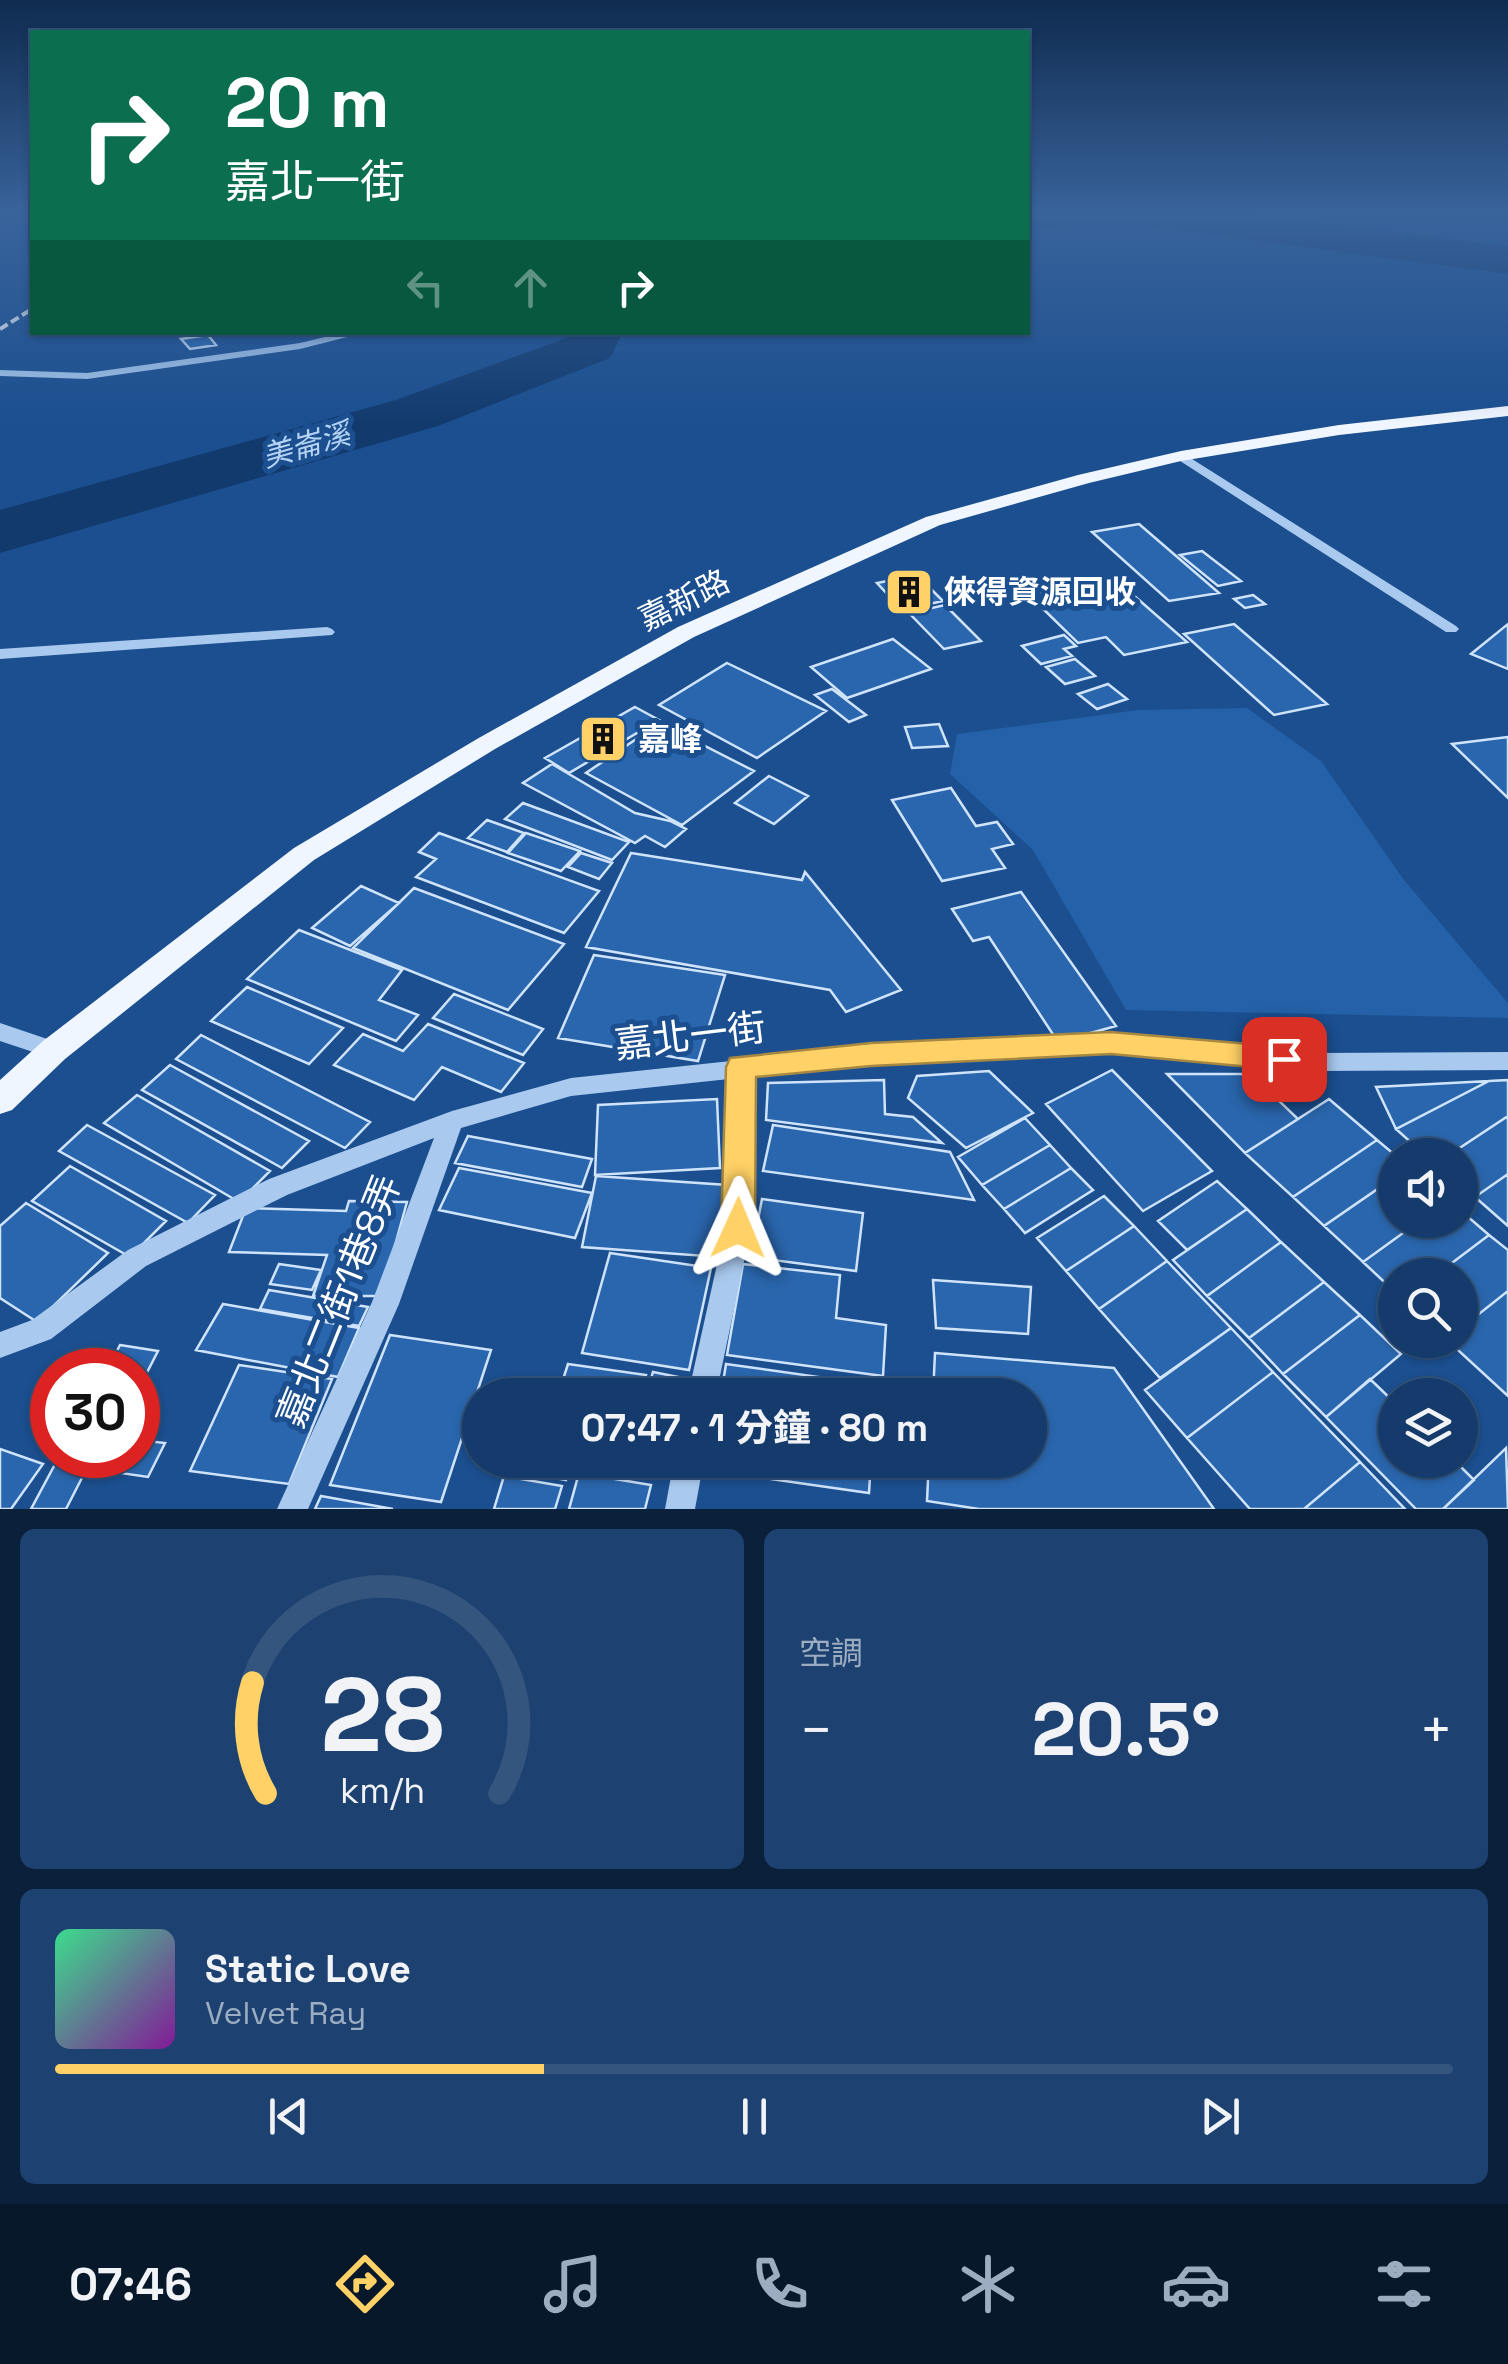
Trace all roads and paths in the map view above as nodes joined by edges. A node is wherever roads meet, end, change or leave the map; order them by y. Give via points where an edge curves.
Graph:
1 (349, 335) edge
2 (0, 373) edge
3 (1508, 410) edge
4 (1180, 456) junction
5 (1451, 628) dead end
6 (327, 632) dead end
7 (0, 654) edge
8 (0, 1032) edge
9 (54, 1050) junction
10 (1508, 1062) edge
11 (741, 1067) junction
12 (0, 1100) edge
13 (452, 1120) junction
14 (0, 1345) edge
15 (706, 1378) edge
16 (686, 1478) edge
17 (292, 1509) edge
18 (680, 1509) edge

1 - 2 street via 86,376
3 - 4 main road, 嘉新路
4 - 5 street
4 - 9 main road, 嘉新路 via 934,521 686,632 304,854
6 - 7 street
8 - 9 street
9 - 12 main road, 嘉新路
10 - 11 street, 嘉北一街 via 1318,1062 1111,1043
11 - 13 street, 嘉北一街 via 571,1087
11 - 15 street via 738,1228
13 - 14 street, 嘉北一街 via 278,1187 137,1258 41,1330
13 - 17 street, 嘉北二街1巷8弄 via 385,1304
16 - 18 street

